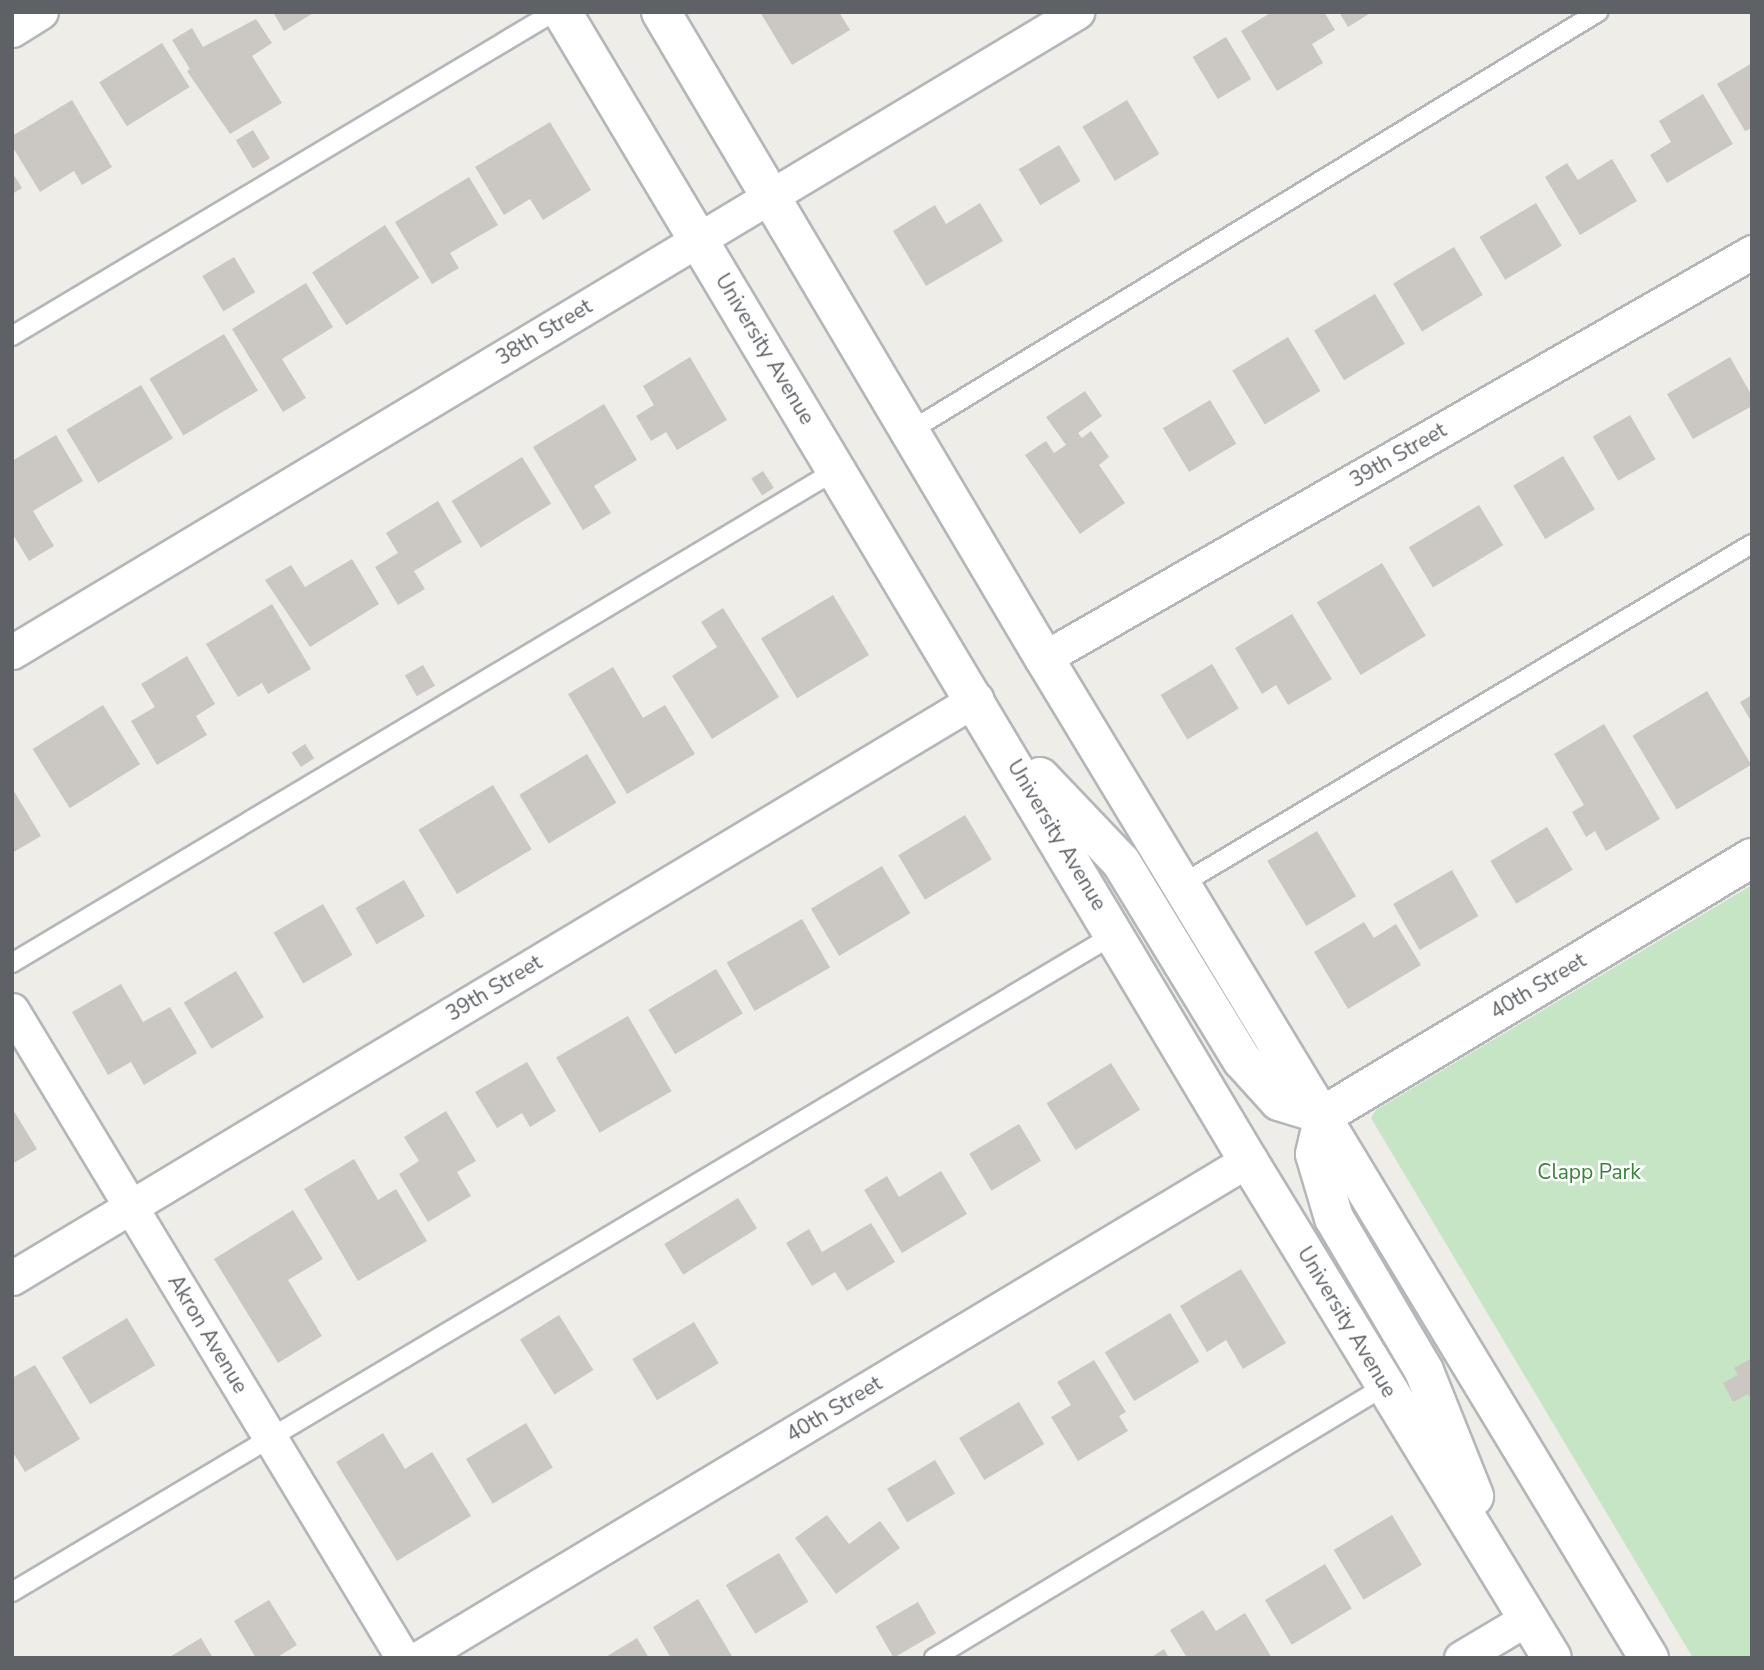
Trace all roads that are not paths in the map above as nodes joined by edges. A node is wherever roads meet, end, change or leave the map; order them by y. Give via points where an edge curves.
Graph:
1 (41, 12) edge
2 (554, 12) edge
3 (562, 12) edge
4 (661, 12) edge
5 (1077, 12) edge
6 (1598, 12) edge
7 (12, 30) edge
8 (771, 196) junction
9 (699, 239) junction
10 (1752, 252) edge
11 (12, 336) edge
12 (910, 431) junction
13 (838, 469) junction
14 (1752, 544) edge
15 (12, 652) edge
16 (1044, 658) junction
17 (984, 713) junction
18 (1752, 858) edge
19 (1182, 884) junction
20 (1115, 934) junction
21 (12, 963) edge
22 (12, 1010) edge
23 (1324, 1115) junction
24 (1248, 1160) junction
25 (131, 1206) junction
26 (12, 1278) edge
27 (1385, 1386) junction
28 (270, 1437) junction
29 (1598, 1574) junction
30 (12, 1592) edge
31 (1521, 1607) junction
32 (403, 1658) edge
33 (419, 1658) edge
34 (934, 1658) edge
35 (1461, 1658) edge
36 (1552, 1658) edge
37 (1627, 1658) edge
38 (1649, 1658) edge

1 - 7 street
2 - 11 lane
3 - 9 main road, University Avenue
4 - 8 main road
5 - 8 street, 38th Street
6 - 12 lane
8 - 9 street, 38th Street
8 - 12 main road
9 - 13 main road, University Avenue
9 - 15 street, 38th Street
10 - 16 street, 39th Street
12 - 16 main road
13 - 17 main road, University Avenue
13 - 21 lane
14 - 19 lane
16 - 19 main road
17 - 20 main road, University Avenue
17 - 23 main road via 1121,862 1242,1060 1279,1101
17 - 25 street, 39th Street
18 - 23 main road, 40th Street
19 - 23 main road
20 - 24 main road, University Avenue
20 - 28 lane
22 - 25 street, Akron Avenue
23 - 29 main road
23 - 31 main road via 1315,1154 1335,1217 1424,1371
24 - 27 main road, University Avenue
24 - 33 street, 40th Street
25 - 26 street, 39th Street
25 - 28 street, Akron Avenue
27 - 31 main road, University Avenue
27 - 34 lane
28 - 30 lane
28 - 32 street, Akron Avenue
29 - 37 main road
29 - 38 main road
31 - 35 street
31 - 36 main road, University Avenue

